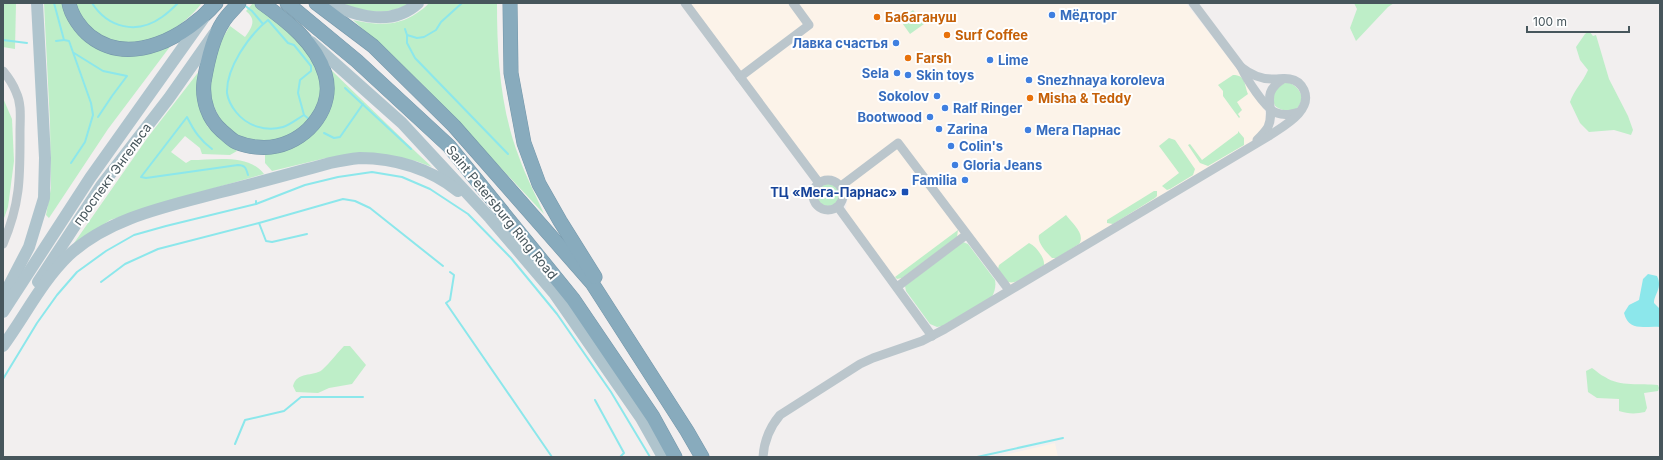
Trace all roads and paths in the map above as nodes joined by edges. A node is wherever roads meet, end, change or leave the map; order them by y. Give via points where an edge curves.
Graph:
1 (37, 3) edge
2 (69, 3) edge
3 (262, 3) edge
4 (287, 3) edge
5 (316, 3) edge
6 (325, 3) edge
7 (418, 3) edge
8 (510, 3) edge
9 (685, 3) edge
10 (793, 3) edge
11 (1193, 3) edge
12 (211, 10) edge
13 (231, 13) edge
14 (289, 23) junction
15 (1240, 67) junction
16 (3, 71) edge
17 (740, 77) junction
18 (1283, 79) junction
19 (1270, 110) junction
20 (1300, 112) junction
21 (1254, 144) junction
22 (819, 183) junction
23 (841, 186) junction
24 (838, 208) junction
25 (490, 218) junction
26 (966, 235) junction
27 (3, 244) edge
28 (897, 287) junction
29 (1009, 290) junction
30 (3, 297) edge
31 (3, 312) edge
32 (612, 314) junction
33 (932, 336) junction
34 (3, 341) edge
35 (3, 346) edge
36 (663, 457) edge
37 (676, 457) edge
38 (702, 457) edge
39 (763, 457) edge

1 - 30 main road via 45,158 44,198 29,247
2 - 12 highway via 83,30 107,46 125,49 139,49 159,44 176,36
3 - 14 highway
4 - 37 highway, Saint Petersburg Ring Road via 357,60 449,146 573,299 653,417
5 - 32 highway, Saint Petersburg Ring Road via 373,46 454,126 592,284
6 - 7 main road via 370,18 398,15
8 - 32 highway via 511,73 524,143 539,184 596,279
9 - 17 street
10 - 17 street via 810,25
11 - 15 street
12 - 31 main road, проспект Энгельса via 90,178
13 - 14 highway via 207,65 203,99 214,124 235,142 259,148 295,140 313,125 324,109 328,92 326,75 320,60
13 - 34 main road, проспект Энгельса via 101,186 20,310
14 - 25 main road via 402,123
15 - 18 street via 1263,79
15 - 19 street
16 - 27 street via 20,104 20,166 15,214
17 - 22 street
18 - 19 street via 1272,88
18 - 20 street via 1297,81 1302,87 1305,101
19 - 20 street via 1285,115
19 - 21 street via 1268,127
20 - 21 street
21 - 29 street
22 - 23 street via 828,180
22 - 24 street via 813,196 816,204 824,210
23 - 24 street via 844,195
23 - 26 street via 898,143
24 - 28 street
25 - 35 main road via 448,183 424,171 402,163 359,158 330,163 151,210 101,232 69,255 42,287
25 - 36 main road via 554,293 641,418
26 - 28 street
26 - 29 street
28 - 33 street
29 - 33 street
32 - 38 highway, Saint Petersburg Ring Road via 688,431
33 - 39 street via 860,364 780,415 768,434

